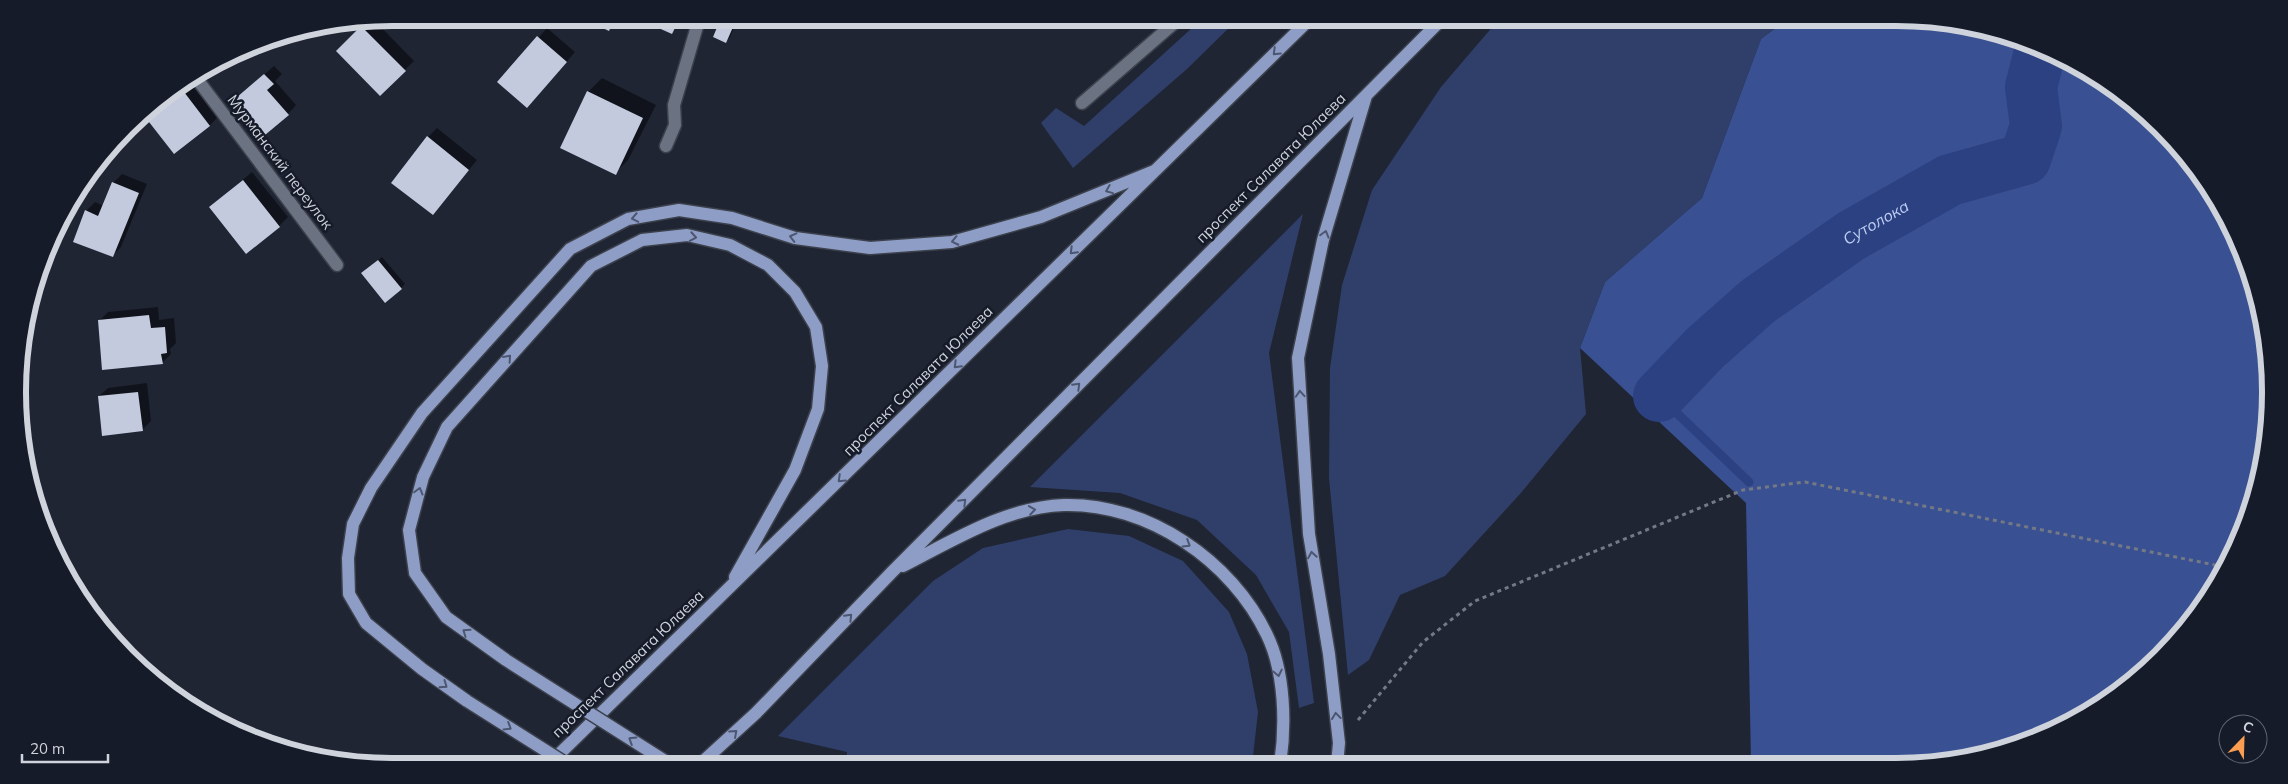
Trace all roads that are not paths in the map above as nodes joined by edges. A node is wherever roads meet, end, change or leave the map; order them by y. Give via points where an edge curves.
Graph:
1 (697, 26) edge
2 (1171, 26) edge
3 (1303, 26) edge
4 (1435, 26) edge
5 (199, 82) edge
6 (1367, 95) junction
7 (1082, 103) dead end
8 (666, 146) dead end
9 (1154, 171) junction
10 (337, 265) dead end
11 (892, 572) junction
12 (728, 589) junction
13 (554, 758) edge
14 (557, 758) edge
15 (661, 758) edge
16 (707, 758) edge
17 (1280, 758) edge
18 (1338, 758) edge

1 - 8 street via 674,106 675,126
2 - 7 street
3 -> 9 main road, проспект Салавата Юлаева
4 - 6 main road, проспект Салавата Юлаева
5 - 10 street, Мурманский переулок
11 -> 6 main road, проспект Салавата Юлаева
18 -> 6 main road via 1340,743 1329,654 1309,534 1298,358 1323,240
9 -> 12 main road, проспект Салавата Юлаева
9 -> 14 main road, bridge via 1041,217 952,242 870,248 795,238 732,218 679,210 628,219 570,249 422,413 371,488 353,524 348,558 348,594 366,623 467,701
16 -> 11 main road, проспект Салавата Юлаева via 756,713
11 -> 17 main road via 977,528 1024,512 1065,505 1110,510 1152,524 1191,546 1222,572 1249,604 1268,636 1283,706
12 - 13 main road, проспект Салавата Юлаева
15 -> 12 main road, bridge via 506,660 446,617 414,573 409,530 423,477 447,426 591,266 642,240 686,235 730,245 768,265 794,292 816,327 822,366 818,409 795,470

